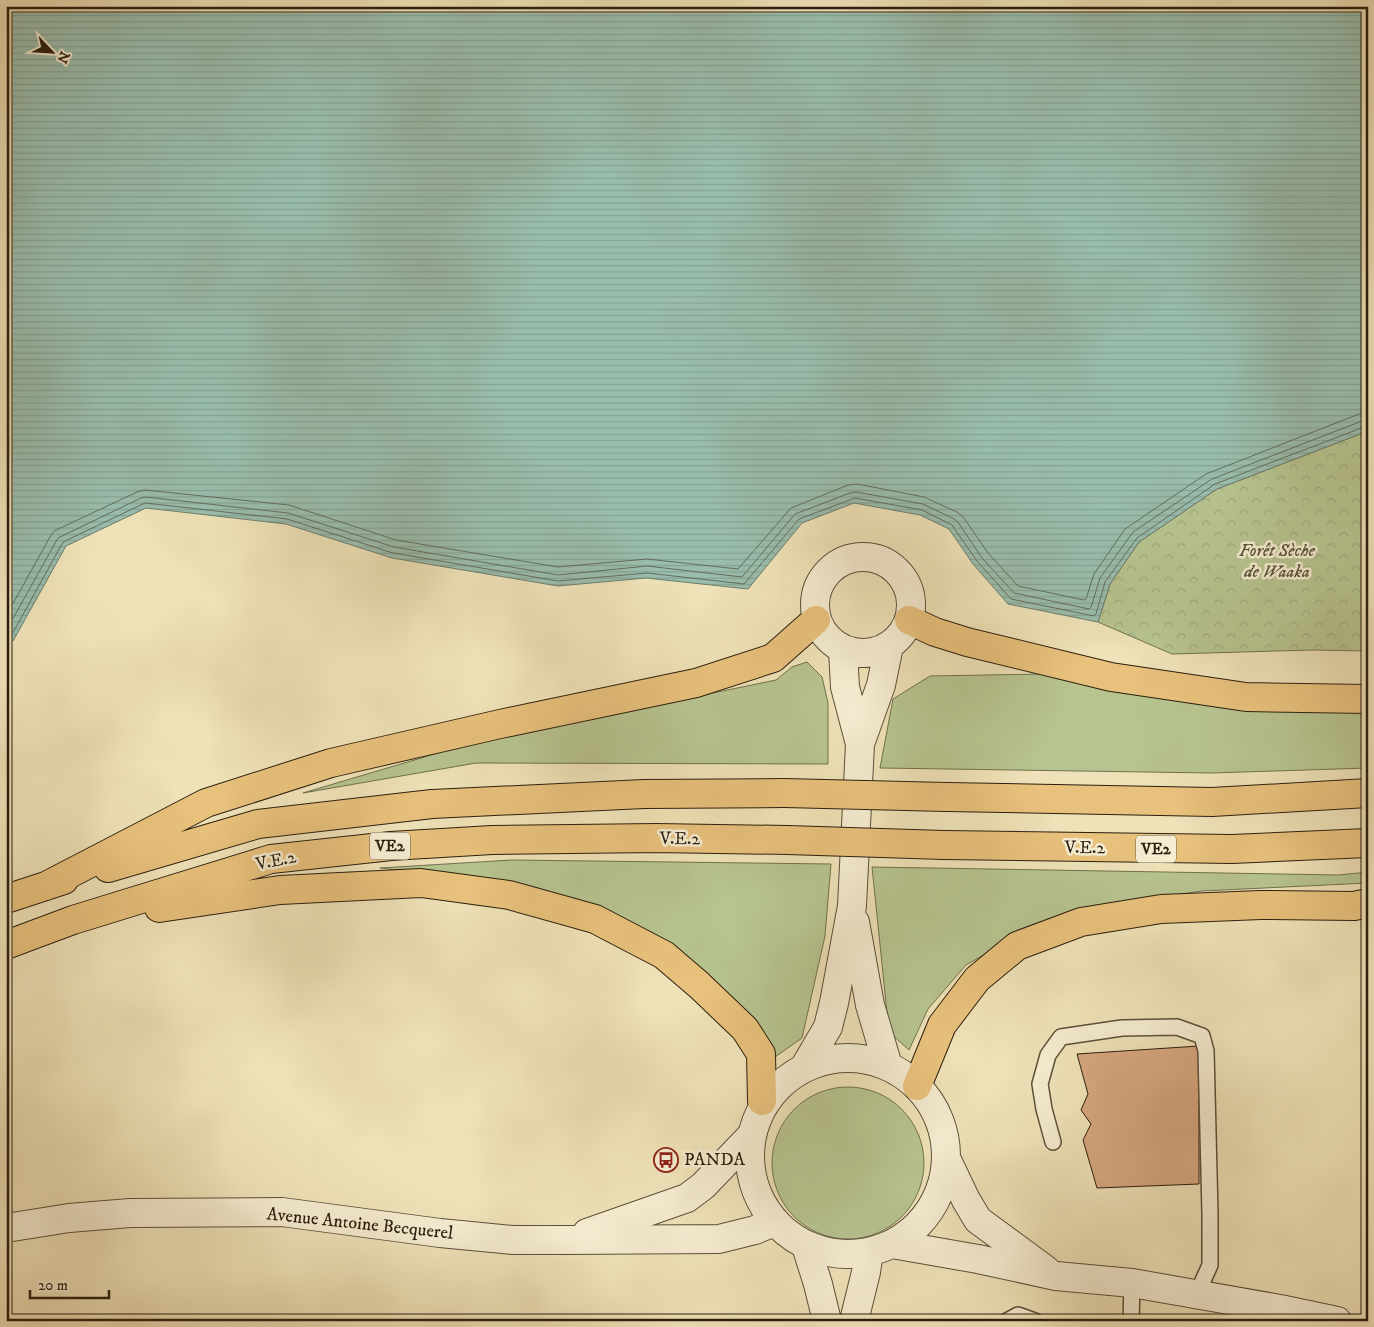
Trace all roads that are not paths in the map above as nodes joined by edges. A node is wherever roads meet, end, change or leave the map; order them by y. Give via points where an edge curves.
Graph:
1 (816, 620) junction
2 (909, 620) junction
3 (889, 646) junction
4 (843, 650) junction
5 (1368, 699) edge
6 (860, 744) junction
7 (1368, 793) edge
8 (1368, 843) edge
9 (46, 886) junction
10 (6, 899) edge
11 (1368, 903) edge
12 (852, 906) junction
13 (74, 920) junction
14 (6, 945) edge
15 (888, 1066) junction
16 (804, 1068) junction
17 (917, 1086) junction
18 (762, 1101) junction
19 (752, 1135) junction
20 (1053, 1142) dead end
21 (946, 1158) junction
22 (774, 1222) junction
23 (6, 1228) edge
24 (565, 1240) junction
25 (806, 1246) junction
26 (881, 1248) junction
27 (1056, 1276) junction
28 (1132, 1283) junction
29 (1197, 1294) junction
30 (828, 1321) edge
31 (854, 1321) edge
32 (1007, 1321) edge
33 (1035, 1321) edge
34 (1131, 1321) edge
35 (1337, 1321) edge

1 - 2 street via 814,604 826,573 855,557 871,557 887,562 900,573 912,604
1 - 4 street via 822,633
1 - 9 highway via 773,658 696,683 331,763 206,803
2 - 3 street via 901,635
2 - 5 highway via 967,642 1111,677 1246,697
3 - 4 street via 873,653 857,654
3 - 6 street via 882,685
4 - 6 street via 845,687
6 - 12 street
7 - 9 highway, V.E.2 / VE2, bridge via 1212,802 784,793 644,794 432,804 258,824
8 - 13 highway, V.E.2 / VE2, bridge via 1232,849 656,838 492,840 391,846 271,859
9 - 10 highway, V.E.2 / VE2
11 - 17 highway via 1354,906 1161,909 1081,922 1017,946 977,979 942,1025
12 - 15 street via 870,1005
12 - 16 street via 828,1027
13 - 14 highway, V.E.2 / VE2
13 - 18 highway via 289,890 421,883 509,895 595,919 664,955 745,1029 761,1054
15 - 16 street via 846,1057 824,1060
15 - 17 street
16 - 18 street
17 - 21 street via 934,1107 944,1132
18 - 19 street
19 - 22 street via 750,1166 757,1196
19 - 24 street, Avenue Antoine Becquerel via 703,1186 687,1198
20 - 29 lane via 1040,1084 1048,1055 1061,1037 1122,1028 1177,1027 1202,1036 1206,1051 1210,1265
21 - 26 street via 942,1184 931,1208 914,1229
21 - 27 street via 978,1220
22 - 24 street, Avenue Antoine Becquerel via 719,1239
22 - 25 street
23 - 24 street, Avenue Antoine Becquerel via 122,1214 282,1212 440,1233 513,1240
25 - 26 street via 846,1255
25 - 30 street
26 - 27 street via 978,1259
26 - 31 street via 866,1272
27 - 28 street
28 - 29 street
28 - 34 lane
29 - 35 street
32 - 33 lane via 1018,1315

